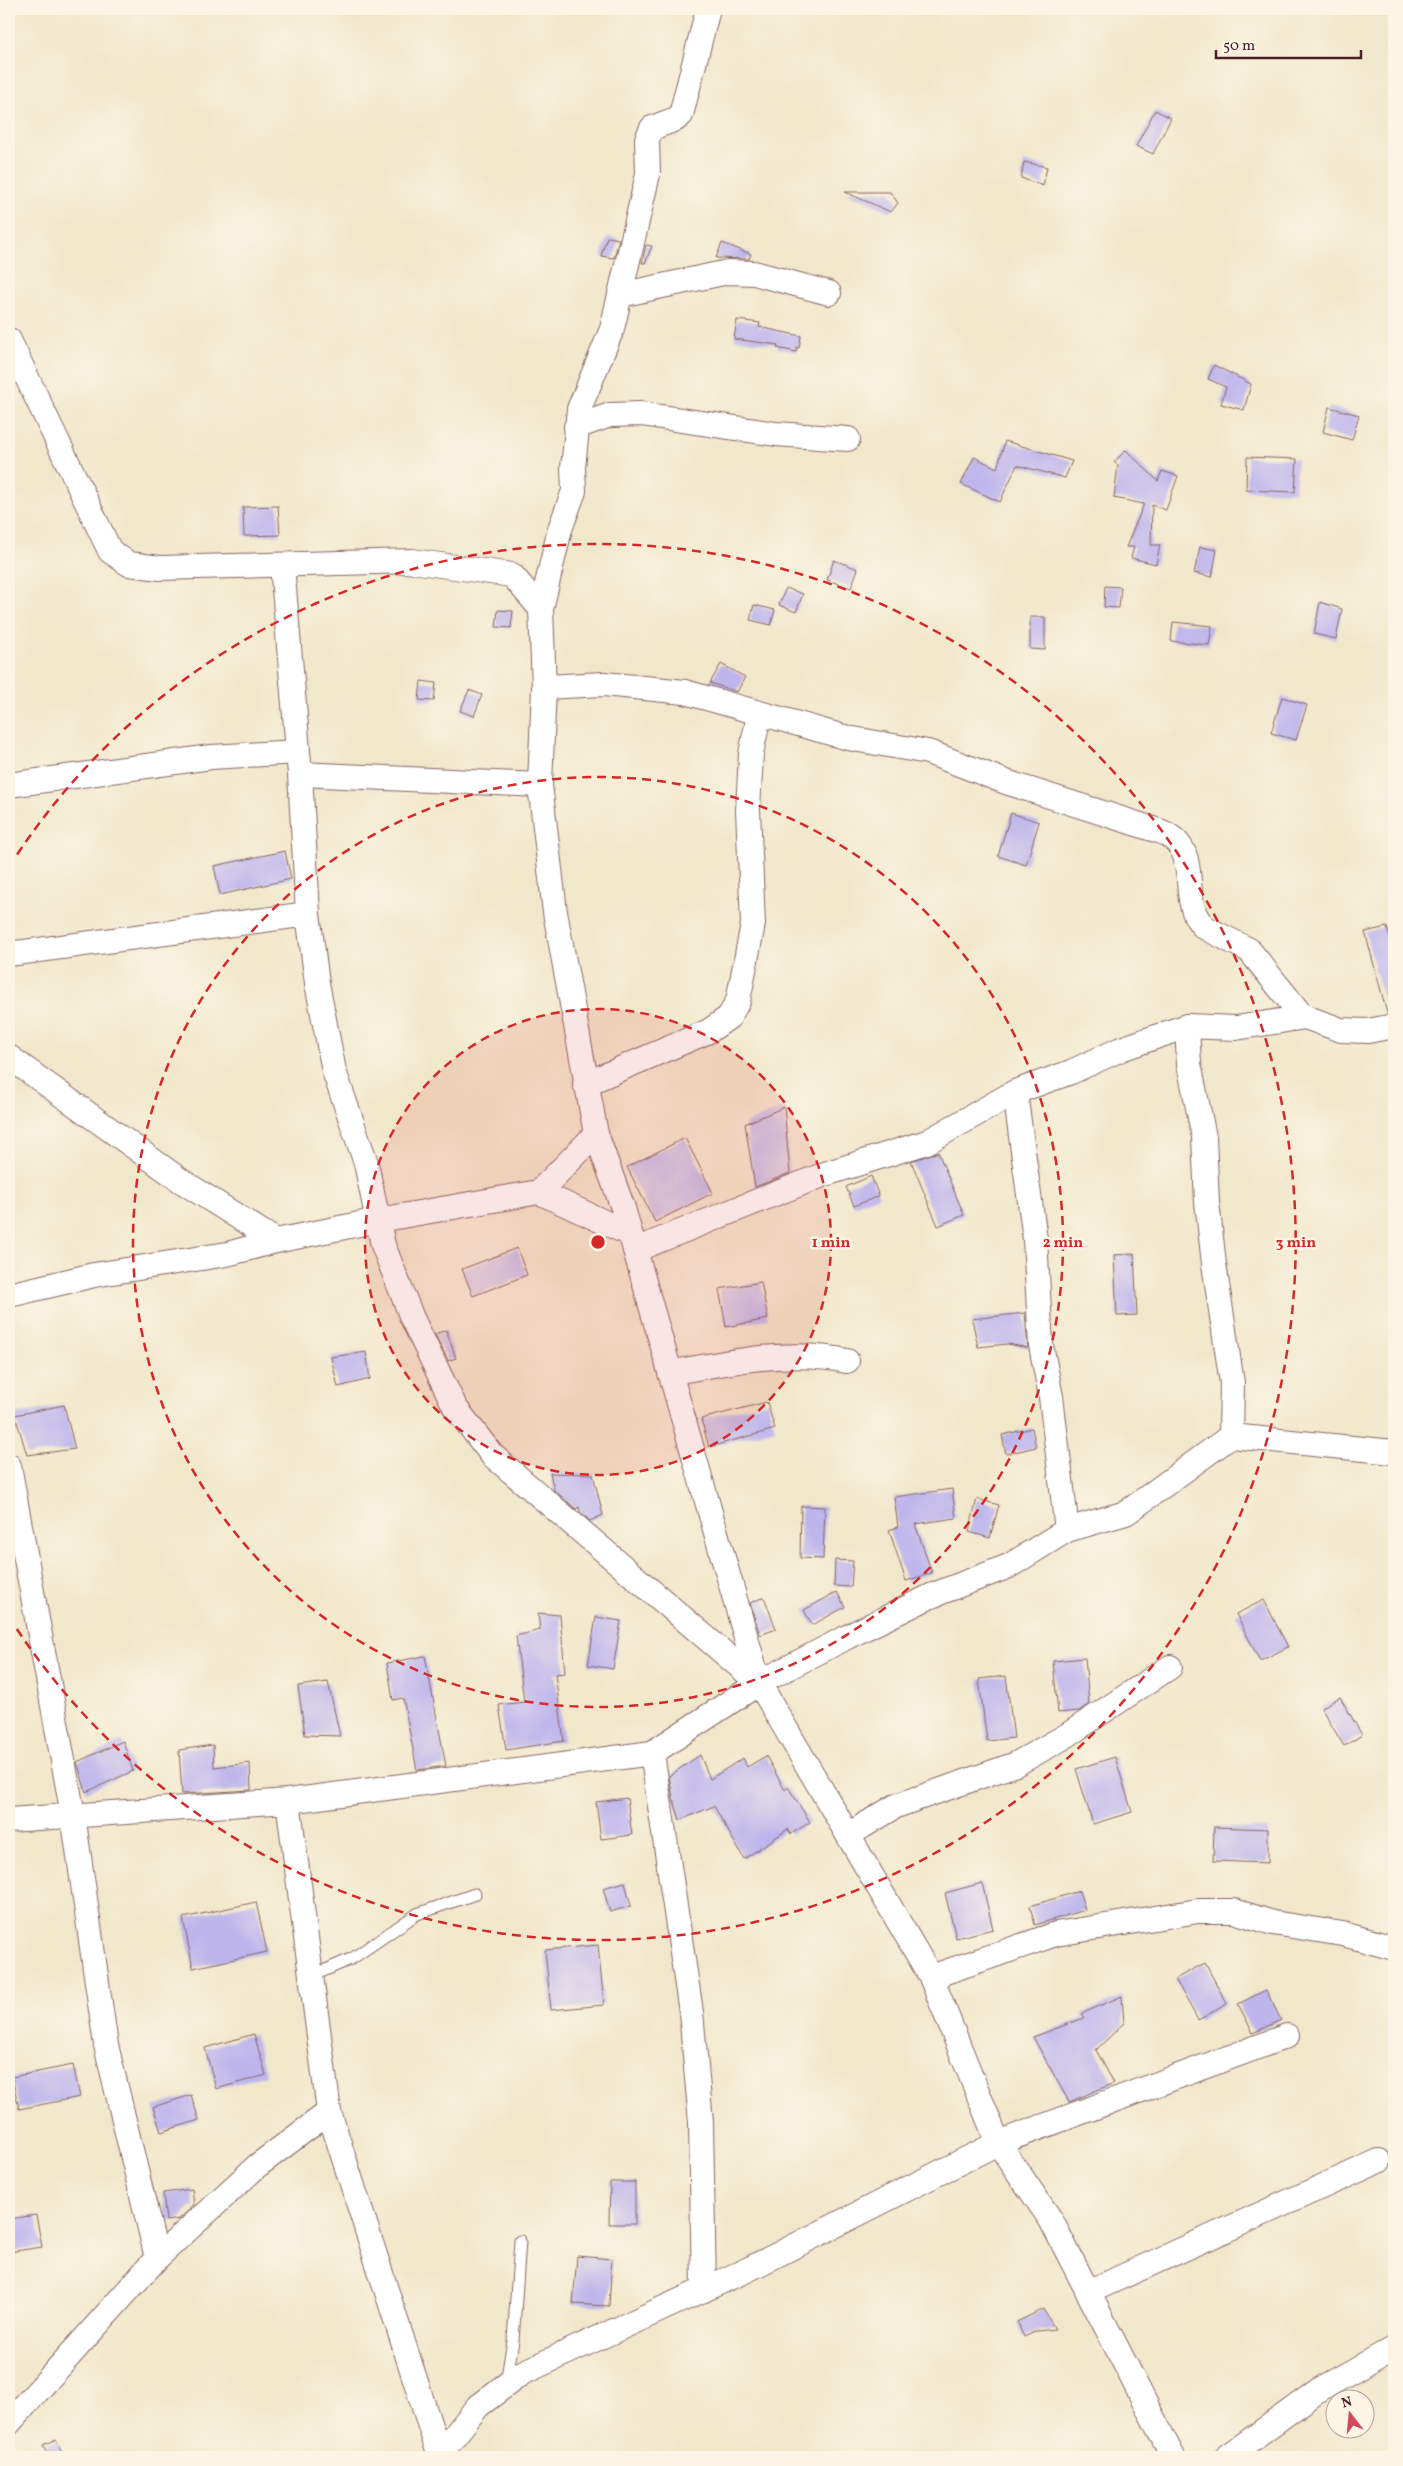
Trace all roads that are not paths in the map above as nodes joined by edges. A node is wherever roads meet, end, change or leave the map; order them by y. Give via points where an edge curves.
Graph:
1 (708, 9) edge
2 (829, 293) dead end
3 (620, 295) junction
4 (9, 340) edge
5 (576, 427) junction
6 (848, 439) dead end
7 (282, 565) junction
8 (551, 567) junction
9 (512, 575) junction
10 (541, 609) junction
11 (544, 687) junction
12 (759, 715) junction
13 (299, 763) junction
14 (9, 785) edge
15 (540, 785) junction
16 (308, 914) junction
17 (9, 954) edge
18 (1305, 1017) junction
19 (1187, 1026) junction
20 (1394, 1026) edge
21 (9, 1056) edge
22 (585, 1084) junction
23 (1015, 1092) junction
24 (596, 1134) junction
25 (539, 1192) junction
26 (379, 1220) junction
27 (276, 1241) junction
28 (632, 1242) junction
29 (9, 1294) edge
30 (846, 1361) dead end
31 (670, 1373) junction
32 (1231, 1436) junction
33 (1394, 1452) edge
34 (9, 1477) edge
35 (1067, 1530) junction
36 (1170, 1667) dead end
37 (759, 1683) junction
38 (652, 1753) junction
39 (288, 1802) junction
40 (73, 1815) junction
41 (9, 1820) edge
42 (848, 1834) junction
43 (475, 1894) dead end
44 (1394, 1948) edge
45 (312, 1976) junction
46 (931, 1977) junction
47 (1287, 2036) dead end
48 (329, 2112) junction
49 (998, 2143) junction
50 (1379, 2161) dead end
51 (520, 2240) dead end
52 (157, 2258) junction
53 (704, 2290) junction
54 (1088, 2292) junction
55 (1394, 2348) edge
56 (505, 2386) junction
57 (9, 2423) edge
58 (440, 2456) edge
59 (1173, 2457) edge
60 (1227, 2457) edge

1 - 3 street via 681,115 676,120 652,128 646,139 648,174
2 - 3 street via 754,273 728,272
3 - 5 street via 612,329 579,409
4 - 7 street via 110,551 129,564 160,568
5 - 6 street via 610,415 641,414 776,434
5 - 8 street via 574,491
7 - 9 street via 412,561
7 - 13 street
8 - 9 street
8 - 10 street
9 - 10 street
10 - 11 street
11 - 12 street via 604,684 684,692
11 - 15 street
12 - 18 street via 848,738 928,752 1006,782 1165,834 1183,849 1199,922 1249,950
12 - 22 street via 751,754 748,810 753,924 738,1001 729,1017 709,1031
13 - 14 street via 211,757
13 - 15 street
13 - 16 street
15 - 22 street via 555,912
16 - 17 street
16 - 26 street via 334,1072 366,1163
18 - 19 street via 1236,1028
18 - 20 street via 1341,1030 1368,1031
19 - 23 street via 1121,1048 1071,1072
19 - 32 street via 1189,1064 1204,1137 1214,1264 1232,1383
21 - 27 street via 180,1180
22 - 24 street
23 - 28 street via 927,1142
23 - 35 street via 1034,1239 1042,1345
24 - 25 street
24 - 28 street
25 - 26 street
25 - 28 street
26 - 27 street
26 - 37 street via 383,1246 412,1318 455,1407 492,1455
27 - 29 street via 227,1254 94,1274
28 - 31 street
30 - 31 street via 821,1356 738,1360
31 - 37 street
32 - 33 street
32 - 35 street via 1126,1513
34 - 40 street
35 - 37 street via 1009,1566 922,1600
36 - 42 street via 1066,1736 1016,1764 896,1806
37 - 38 street
37 - 42 street
38 - 39 street
38 - 53 street via 691,2012 701,2122
39 - 40 street
39 - 45 street
40 - 41 street
40 - 52 street via 106,2046
42 - 46 street
43 - 45 lane via 417,1914 353,1958
44 - 46 street via 1344,1934 1273,1923 1234,1911 1198,1911 1056,1934
45 - 48 street
46 - 49 street
47 - 49 street
48 - 52 street via 257,2166
48 - 58 street
49 - 53 street
49 - 54 street via 1051,2220
50 - 54 street
51 - 56 lane via 513,2342
52 - 57 street
53 - 56 street via 522,2373
54 - 59 street
55 - 60 street via 1319,2390
56 - 58 street via 478,2406

